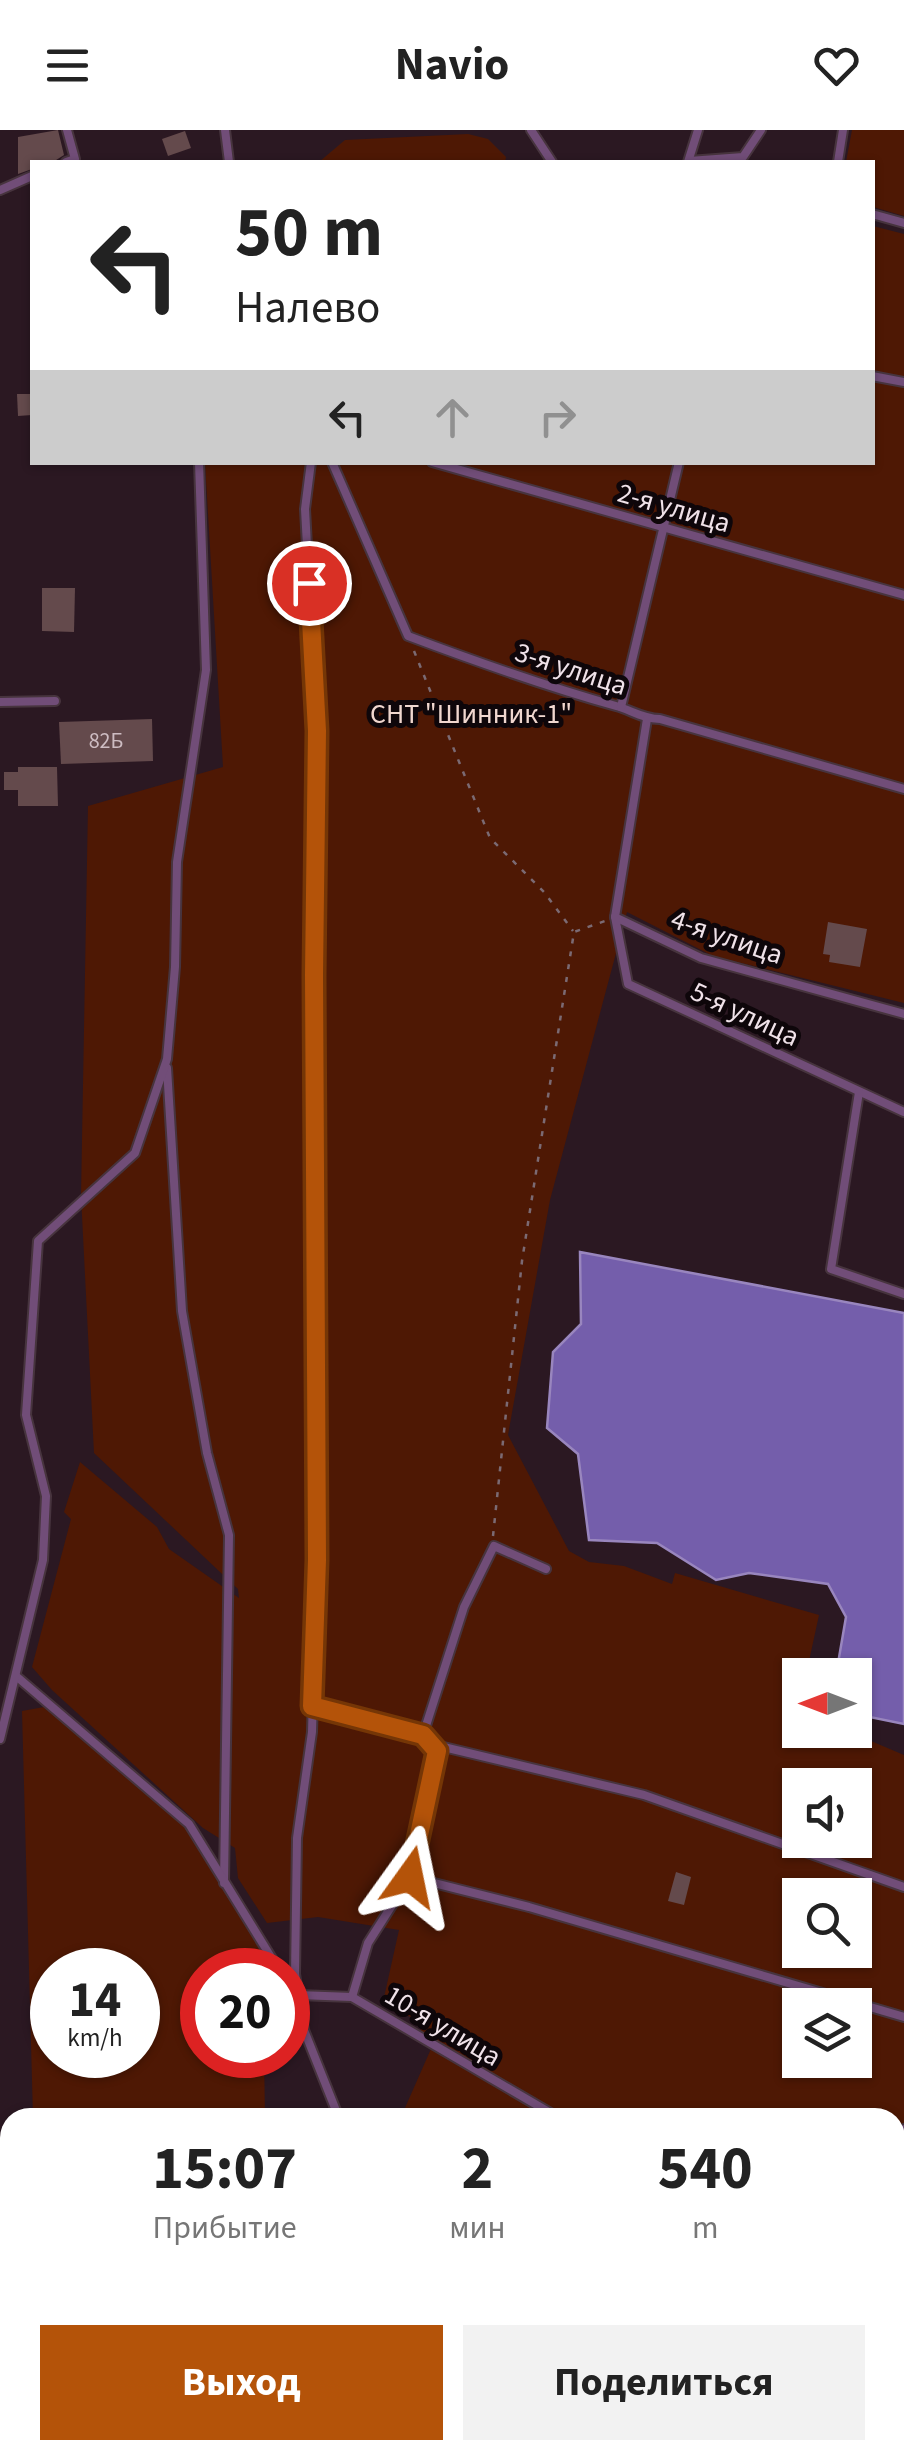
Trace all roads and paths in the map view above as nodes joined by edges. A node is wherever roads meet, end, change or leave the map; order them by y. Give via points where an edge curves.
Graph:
1 (67, 130) edge
2 (225, 130) edge
3 (531, 130) edge
4 (698, 130) edge
5 (761, 130) edge
6 (843, 130) edge
7 (71, 160) edge
8 (229, 160) edge
9 (551, 160) edge
10 (690, 160) edge
11 (716, 160) edge
12 (838, 160) edge
13 (30, 177) edge
14 (0, 190) edge
15 (875, 215) edge
16 (904, 222) edge
17 (875, 377) edge
18 (904, 382) edge
19 (198, 465) edge
20 (310, 465) edge
21 (333, 465) edge
22 (442, 465) edge
23 (679, 465) edge
24 (665, 529) junction
25 (904, 595) edge
26 (408, 636) junction
27 (55, 701) dead end
28 (0, 702) edge
29 (621, 707) junction
30 (647, 719) junction
31 (904, 788) edge
32 (616, 917) junction
33 (574, 932) junction
34 (904, 1014) edge
35 (166, 1059) junction
36 (858, 1092) junction
37 (904, 1112) edge
38 (904, 1294) edge
39 (490, 1554) junction
40 (546, 1569) dead end
41 (16, 1676) junction
42 (312, 1706) junction
43 (423, 1735) junction
44 (0, 1738) edge
45 (432, 1744) junction
46 (410, 1877) junction
47 (224, 1883) junction
48 (904, 1887) edge
49 (265, 1948) edge
50 (295, 1948) edge
51 (310, 1995) edge
52 (352, 1997) junction
53 (904, 2017) edge
54 (310, 2045) edge
55 (335, 2108) edge
56 (542, 2108) edge

1 - 7 lane
2 - 8 lane
3 - 9 lane
4 - 10 lane
5 - 11 lane via 743,158
6 - 12 lane
13 - 14 lane
15 - 16 lane
17 - 18 lane
19 - 35 lane via 206,670 177,862
20 - 42 lane via 305,509 317,731
21 - 26 lane
22 - 24 lane, 2-я улица
23 - 24 lane
24 - 25 lane, 2-я улица
24 - 29 lane
26 - 29 lane, 3-я улица via 560,692
26 - 33 path via 490,838
27 - 28 lane
29 - 30 lane, 3-я улица
30 - 31 lane, 3-я улица
30 - 32 lane
32 - 33 path
32 - 34 lane, 4-я улица via 701,958
32 - 36 lane, 5-я улица via 628,984
33 - 39 path via 522,1261
35 - 41 lane via 135,1153 38,1241 26,1415 46,1496 43,1560
35 - 47 lane via 182,1311 207,1453 230,1536
36 - 37 lane, 5-я улица
36 - 38 lane via 831,1270
39 - 40 lane via 494,1546
39 - 43 lane via 464,1607
41 - 44 lane
41 - 47 lane via 189,1824
42 - 43 lane
42 - 50 lane via 297,1838
43 - 45 lane
45 - 46 lane via 437,1751
45 - 48 lane via 644,1795
46 - 52 lane via 368,1943
46 - 53 lane
47 - 49 lane
51 - 52 lane, 10-я улица
52 - 56 lane, 10-я улица
54 - 55 lane

